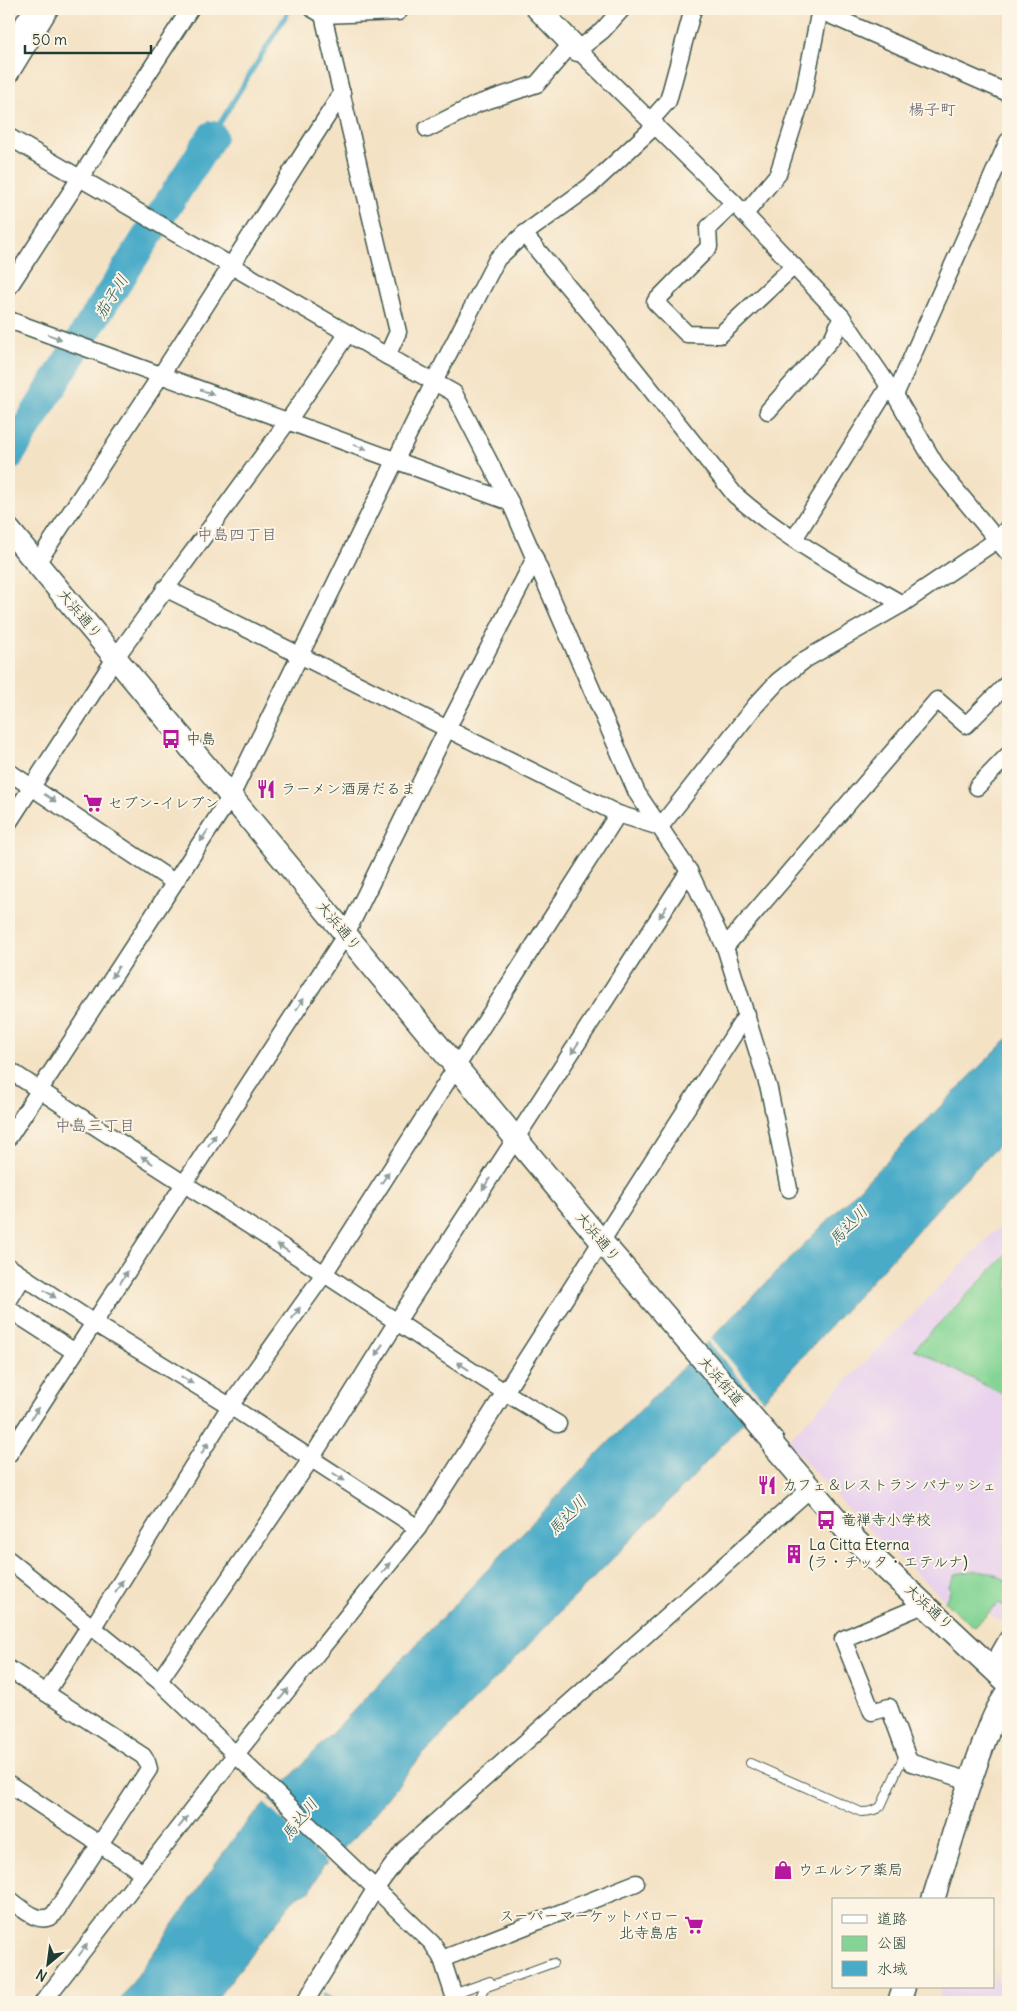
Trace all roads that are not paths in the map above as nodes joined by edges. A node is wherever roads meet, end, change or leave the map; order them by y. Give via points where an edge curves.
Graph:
1 (32, 9) edge
2 (50, 9) edge
3 (190, 9) edge
4 (401, 9) edge
5 (538, 9) edge
6 (622, 9) edge
7 (693, 9) edge
8 (819, 9) edge
9 (318, 12) edge
10 (9, 46) edge
11 (575, 47) junction
12 (9, 76) edge
13 (342, 94) junction
14 (1008, 94) edge
15 (654, 123) junction
16 (427, 129) dead end
17 (9, 137) edge
18 (1008, 141) edge
19 (81, 178) junction
20 (740, 209) junction
21 (524, 234) junction
22 (232, 266) junction
23 (794, 266) junction
24 (9, 287) edge
25 (842, 317) junction
26 (9, 320) edge
27 (348, 333) junction
28 (387, 356) junction
29 (161, 375) junction
30 (434, 382) junction
31 (892, 391) junction
32 (768, 411) dead end
33 (288, 421) junction
34 (396, 460) junction
35 (510, 502) junction
36 (1008, 528) edge
37 (9, 530) edge
38 (794, 539) junction
39 (997, 540) junction
40 (1008, 553) edge
41 (535, 558) junction
42 (37, 564) junction
43 (165, 588) junction
44 (902, 604) junction
45 (300, 655) junction
46 (116, 657) junction
47 (1008, 683) edge
48 (448, 729) junction
49 (1008, 755) edge
50 (9, 772) edge
51 (32, 786) junction
52 (977, 787) dead end
53 (231, 796) junction
54 (618, 814) junction
55 (9, 822) edge
56 (660, 826) junction
57 (689, 871) junction
58 (174, 882) junction
59 (346, 934) junction
60 (725, 947) junction
61 (747, 1014) junction
62 (456, 1067) junction
63 (9, 1070) edge
64 (38, 1090) junction
65 (9, 1137) edge
66 (516, 1138) junction
67 (183, 1184) junction
68 (790, 1189) dead end
69 (602, 1242) junction
70 (9, 1268) edge
71 (324, 1274) junction
72 (23, 1277) junction
73 (9, 1300) edge
74 (9, 1307) edge
75 (670, 1321) joint
76 (94, 1323) junction
77 (396, 1323) junction
78 (74, 1352) junction
79 (504, 1393) junction
80 (230, 1406) junction
81 (558, 1424) dead end
82 (772, 1440) joint
83 (11, 1446) edge
84 (312, 1459) junction
85 (810, 1489) junction
86 (418, 1528) junction
87 (9, 1560) edge
88 (926, 1604) junction
89 (92, 1626) junction
90 (1008, 1638) edge
91 (992, 1666) junction
92 (9, 1669) edge
93 (159, 1682) junction
94 (1008, 1683) edge
95 (46, 1693) junction
96 (1008, 1693) edge
97 (906, 1752) junction
98 (242, 1759) junction
99 (750, 1763) dead end
100 (970, 1781) junction
101 (9, 1784) edge
102 (100, 1844) junction
103 (143, 1873) junction
104 (636, 1883) dead end
105 (376, 1888) junction
106 (934, 1898) edge
107 (9, 1899) edge
108 (442, 1959) junction
109 (553, 1963) dead end
110 (490, 1981) dead end
111 (904, 1988) edge
112 (454, 1998) edge
113 (43, 2002) edge
114 (305, 2002) edge
115 (478, 2002) edge
116 (899, 2002) edge

1 - 10 street
2 - 12 street
3 - 19 street
4 - 9 street via 398,12
5 - 11 street
6 - 11 street via 602,31
7 - 15 street via 668,101
8 - 14 street
8 - 20 street via 804,92 778,174
9 - 13 street
11 - 15 street
11 - 16 street via 537,84 477,104
13 - 22 street
13 - 28 street via 398,332
15 - 20 street
15 - 21 street via 589,187
17 - 19 street
18 - 31 street
19 - 22 street
19 - 24 street
20 - 23 street
20 - 23 street via 708,228 709,247 655,302 687,334 720,334
21 - 30 street via 498,258
21 - 38 street via 735,495
22 - 27 street
22 - 29 street
23 - 25 street
25 - 31 street
25 - 32 street via 833,337
26 -> 29 street
27 - 28 street
27 - 33 street
28 - 30 street
29 -> 33 street
29 - 42 street
30 - 34 street
30 - 35 street via 454,392
31 - 38 street
31 - 39 street via 937,467
33 -> 34 street
33 - 43 street
34 - 35 street
34 - 45 street
35 - 41 street
36 - 39 street
37 - 42 street, 大浜通り
38 - 44 street
39 - 40 street
39 - 44 street
41 - 48 street
41 - 56 street via 636,793
42 - 46 street, 大浜通り
43 - 45 street
43 - 46 street
44 - 56 street via 806,658 778,681
45 - 48 street
45 - 53 street
46 - 51 street
46 - 53 street, 大浜通り
47 - 60 street via 966,725 937,700
48 - 54 street
48 - 59 street
49 - 52 street
50 - 51 street
51 - 55 street
51 -> 58 street
53 -> 58 street
53 - 59 street, 大浜通り
54 - 56 street
54 - 62 street
56 - 57 street
57 - 60 street
57 -> 66 street
58 -> 64 street
59 - 62 street, 大浜通り
67 -> 59 street
60 - 61 street
61 - 68 street via 769,1088
61 - 69 street
62 - 66 street, 大浜通り
71 -> 62 street
63 - 64 street
64 - 65 street
67 -> 64 street
66 - 69 street, 大浜通り
66 -> 77 street
71 -> 67 street
76 -> 67 street
69 - 75 street, 大浜通り
69 - 79 street
70 - 72 street
71 - 77 street
80 -> 71 street
72 - 73 street
72 -> 76 street
74 - 78 street
75 - 82 street, 大浜街道
76 - 78 street
76 -> 80 street
79 -> 77 street
77 -> 84 street
83 -> 78 street
79 - 81 street
79 - 86 street
80 - 84 street
89 -> 80 street
82 - 85 street, 大浜通り
84 -> 86 street
84 - 93 street
85 - 88 street, 大浜通り via 853,1538
85 - 105 street via 404,1850
98 -> 86 street
87 - 89 street
88 - 91 street, 大浜通り
88 - 97 street via 843,1639 872,1712 889,1707
89 - 93 street
89 - 95 street
90 - 91 street
91 - 94 street, 大浜通り
92 - 95 street
93 - 98 street
95 - 102 street via 143,1756 147,1762 148,1769
96 - 100 street via 989,1730
97 - 99 lane via 881,1806 867,1812
97 - 100 street via 912,1762
103 -> 98 street
98 - 105 street
100 - 106 street
101 - 102 street
102 - 103 street
102 - 107 street via 49,1918 39,1919
113 -> 103 street
104 - 108 street
105 - 108 street via 432,1943
105 - 114 street
108 - 112 street
109 - 115 lane via 484,1988
110 - 112 lane
111 - 116 street

